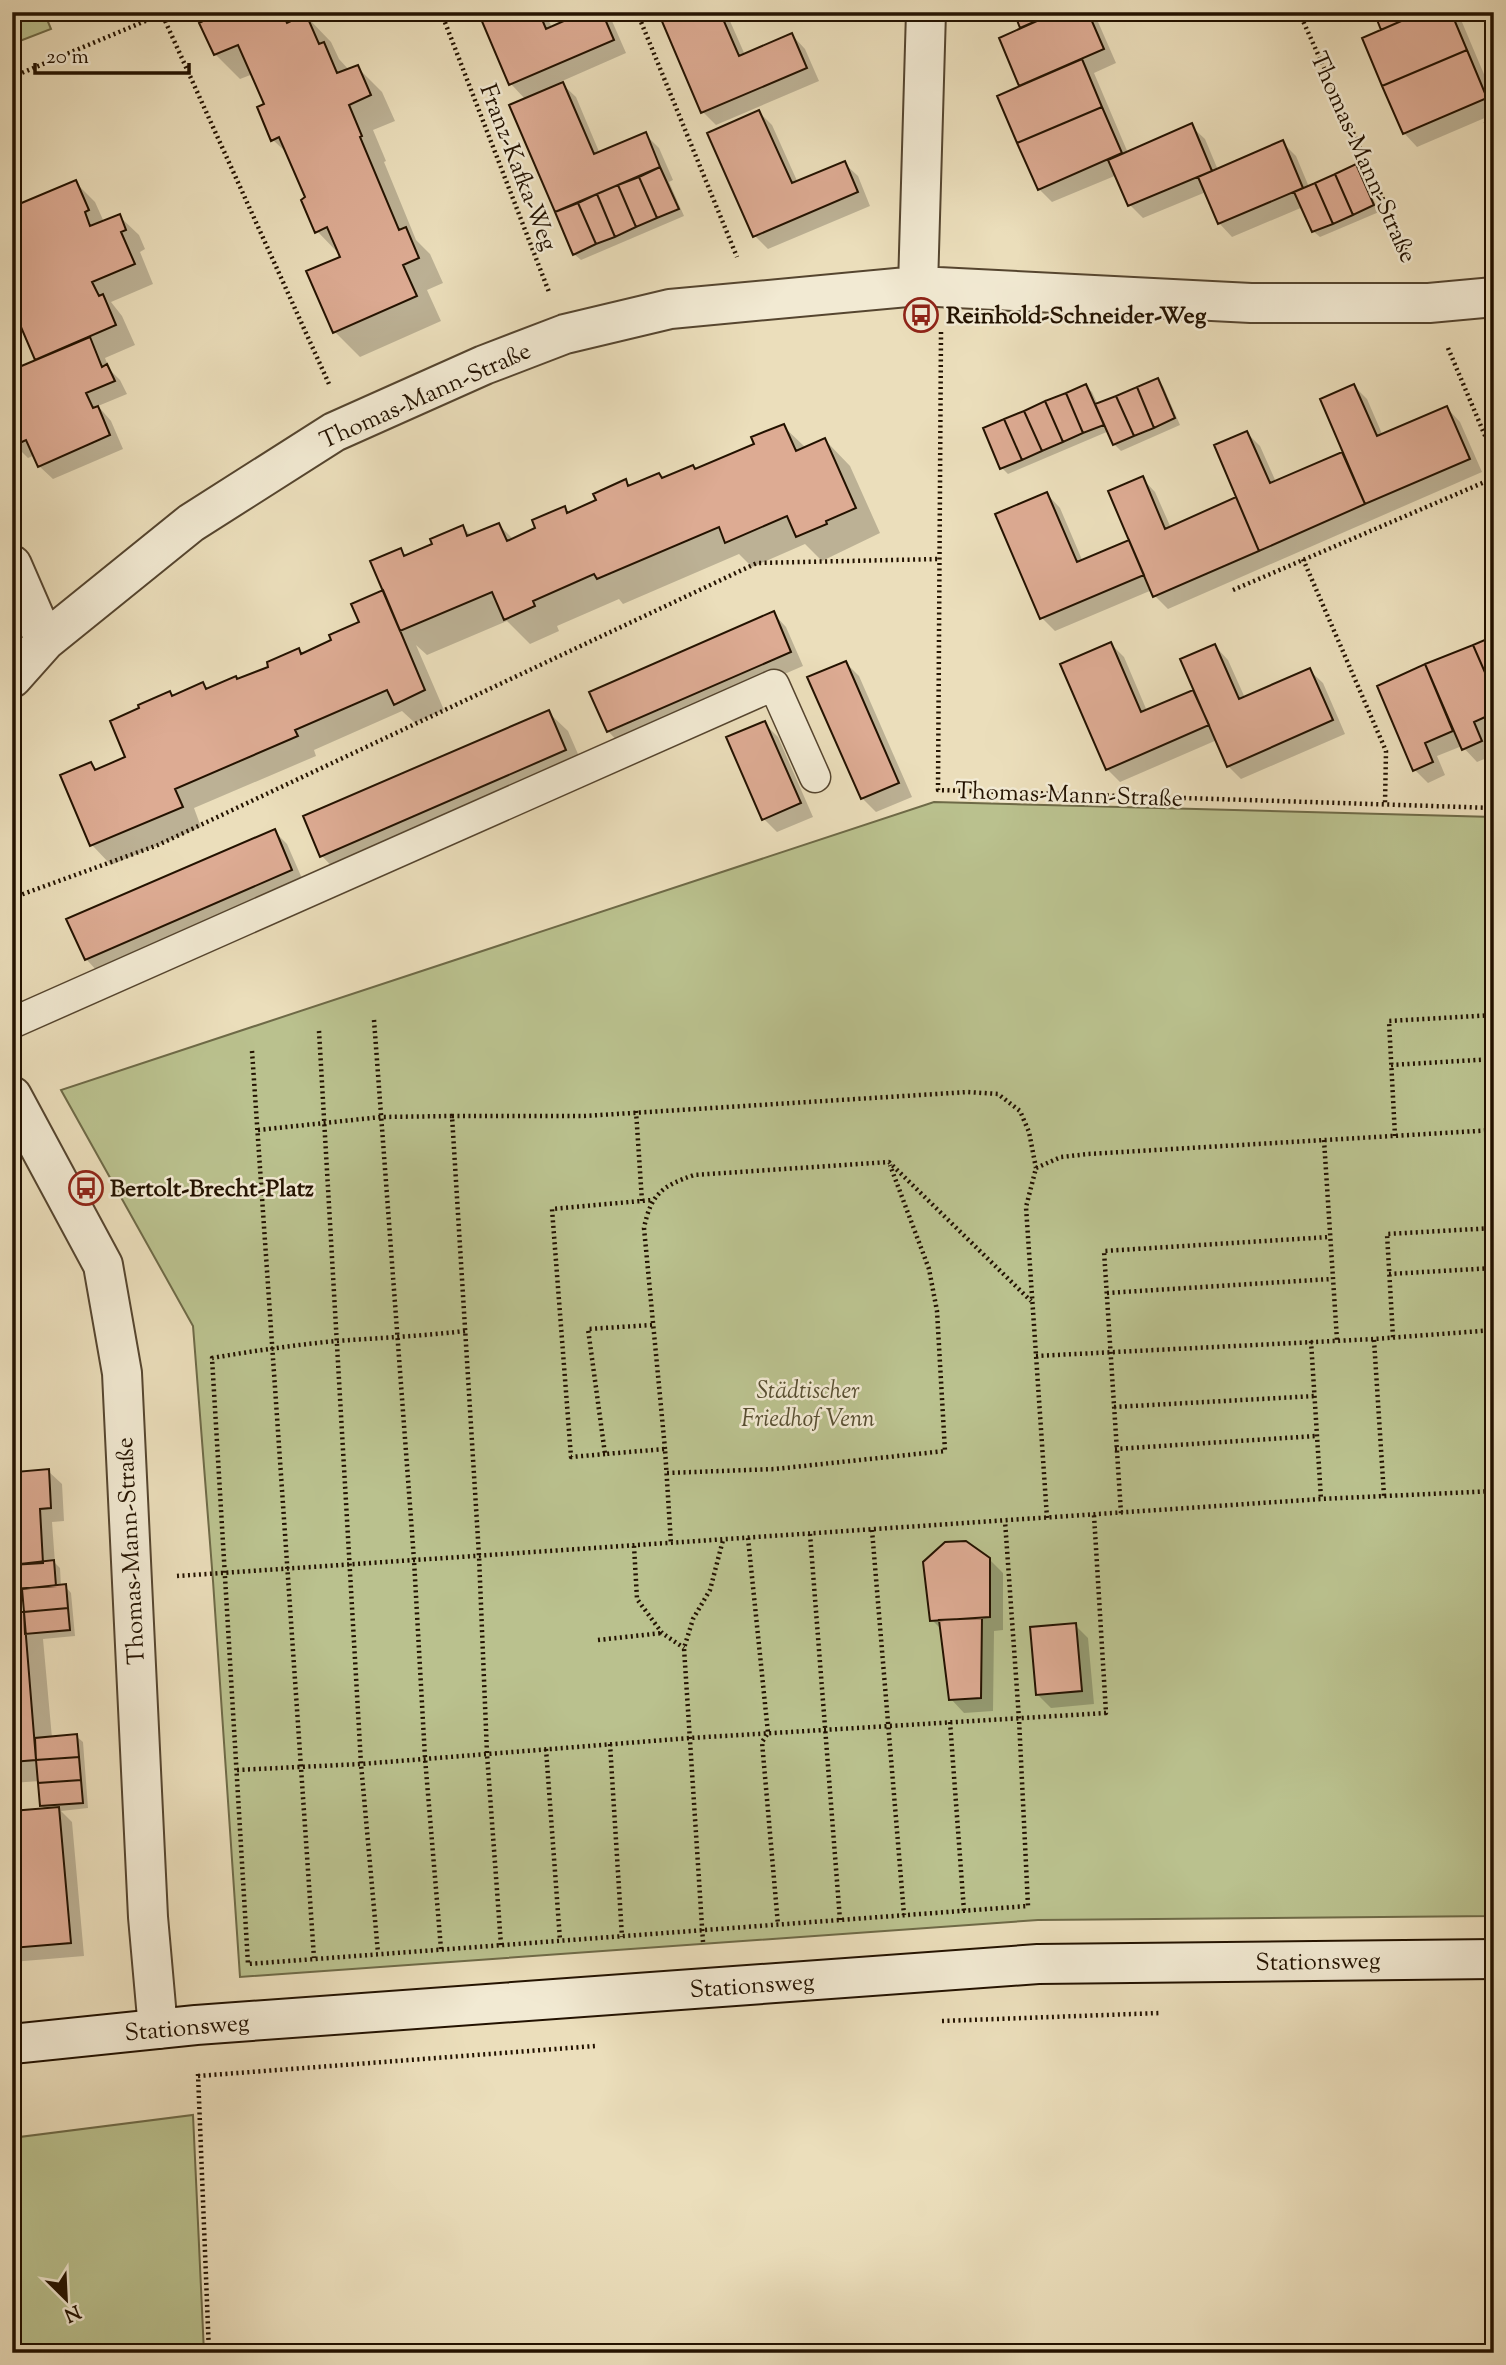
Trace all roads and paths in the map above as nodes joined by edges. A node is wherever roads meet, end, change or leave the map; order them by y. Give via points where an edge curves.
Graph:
1 (441, 12) edge
2 (637, 12) edge
3 (926, 12) edge
4 (1299, 12) edge
5 (12, 77) edge
6 (930, 287) junction
7 (1494, 297) edge
8 (746, 302) junction
9 (1429, 303) junction
10 (565, 334) junction
11 (348, 426) junction
12 (1494, 457) edge
13 (1494, 478) edge
14 (938, 559) junction
15 (1303, 559) junction
16 (12, 565) edge
17 (1233, 590) dead end
18 (45, 641) junction
19 (12, 678) edge
20 (815, 778) dead end
21 (1385, 804) junction
22 (1494, 808) edge
23 (12, 898) edge
24 (1494, 1015) edge
25 (374, 1020) dead end
26 (12, 1023) edge
27 (319, 1031) dead end
28 (252, 1051) dead end
29 (1494, 1059) edge
30 (1391, 1065) junction
31 (12, 1096) edge
32 (636, 1111) junction
33 (452, 1116) junction
34 (380, 1117) junction
35 (324, 1123) junction
36 (258, 1130) junction
37 (1494, 1130) edge
38 (1395, 1136) junction
39 (1324, 1140) junction
40 (889, 1162) junction
41 (1036, 1168) junction
42 (653, 1200) junction
43 (642, 1201) junction
44 (1494, 1228) edge
45 (1329, 1237) junction
46 (1494, 1268) edge
47 (1389, 1275) junction
48 (1331, 1279) junction
49 (1107, 1293) junction
50 (1031, 1301) junction
51 (652, 1325) junction
52 (1494, 1330) edge
53 (465, 1331) junction
54 (1393, 1337) junction
55 (398, 1338) junction
56 (1374, 1339) junction
57 (1337, 1340) junction
58 (337, 1341) junction
59 (1311, 1341) junction
60 (272, 1348) junction
61 (1110, 1351) junction
62 (1036, 1356) junction
63 (1315, 1396) junction
64 (1114, 1407) junction
65 (1316, 1436) junction
66 (665, 1449) junction
67 (1115, 1449) junction
68 (605, 1454) junction
69 (667, 1473) junction
70 (1494, 1491) edge
71 (1384, 1496) junction
72 (1321, 1499) junction
73 (1121, 1513) junction
74 (1094, 1515) junction
75 (1047, 1518) junction
76 (1006, 1521) junction
77 (872, 1530) junction
78 (810, 1534) junction
79 (748, 1538) junction
80 (723, 1540) junction
81 (671, 1544) junction
82 (634, 1546) junction
83 (479, 1556) junction
84 (414, 1560) junction
85 (349, 1564) junction
86 (287, 1568) junction
87 (225, 1572) junction
88 (131, 1579) junction
89 (662, 1633) junction
90 (598, 1640) dead end
91 (684, 1648) junction
92 (1019, 1719) junction
93 (950, 1722) junction
94 (888, 1726) junction
95 (827, 1730) junction
96 (768, 1733) junction
97 (690, 1738) junction
98 (610, 1744) junction
99 (546, 1749) junction
100 (487, 1754) junction
101 (425, 1758) junction
102 (361, 1764) junction
103 (300, 1767) junction
104 (237, 1770) junction
105 (964, 1911) junction
106 (904, 1915) junction
107 (840, 1920) junction
108 (778, 1925) junction
109 (702, 1931) junction
110 (622, 1937) junction
111 (561, 1940) junction
112 (501, 1945) junction
113 (440, 1949) junction
114 (378, 1953) junction
115 (314, 1958) junction
116 (1494, 1959) edge
117 (705, 1988) junction
118 (1167, 2012) dead end
119 (934, 2021) dead end
120 (197, 2025) junction
121 (158, 2029) junction
122 (12, 2044) edge
123 (596, 2046) dead end
124 (198, 2076) junction
125 (209, 2353) edge

1 - 10 path, Franz-Kafka-Weg
2 - 8 path via 738,260
3 - 6 street
4 - 9 path, Thomas-Mann-Straße
5 - 11 path via 162,14
6 - 8 street, Thomas-Mann-Straße
6 - 9 street, Thomas-Mann-Straße via 1251,303
6 - 14 path, Thomas-Mann-Straße
7 - 9 street, Thomas-Mann-Straße
8 - 10 street, Thomas-Mann-Straße via 670,309
9 - 12 path
10 - 11 street, Thomas-Mann-Straße
11 - 18 street, Thomas-Mann-Straße via 191,523
13 - 15 path
14 - 21 path, Thomas-Mann-Straße via 938,790
14 - 23 path via 757,563 158,845
15 - 17 path
15 - 21 path via 1386,751
16 - 18 street
18 - 19 street, Thomas-Mann-Straße
20 - 26 lane via 775,685
21 - 22 path, Thomas-Mann-Straße
24 - 30 path via 1389,1021
25 - 34 path
27 - 35 path
28 - 36 path
29 - 30 path
30 - 38 path
31 - 88 street, Thomas-Mann-Straße via 103,1265 122,1373
32 - 33 path via 584,1116
32 - 41 path via 998,1094 1020,1111
32 - 43 path
33 - 34 path
33 - 53 path
34 - 35 path
34 - 55 path
35 - 36 path
35 - 58 path
36 - 60 path
37 - 38 path
38 - 39 path
39 - 41 path via 1088,1154 1061,1157
39 - 45 path
40 - 42 path via 694,1175 675,1182
40 - 50 path
40 - 69 path via 929,1269 937,1311 945,1451 775,1469
41 - 50 path via 1026,1208
42 - 43 path
42 - 51 path via 643,1228
43 - 68 path via 552,1209 571,1457
44 - 47 path via 1387,1234
45 - 48 path
45 - 49 path via 1104,1251
46 - 47 path
47 - 54 path
48 - 49 path
48 - 57 path
49 - 61 path
50 - 62 path
51 - 66 path
51 - 68 path via 588,1329
52 - 54 path
53 - 55 path
53 - 83 path
54 - 56 path
55 - 58 path
55 - 84 path
56 - 57 path
56 - 71 path
57 - 59 path
58 - 60 path
58 - 85 path
59 - 61 path
59 - 63 path
60 - 86 path
60 - 87 path via 212,1358
61 - 62 path
61 - 64 path
62 - 75 path
63 - 64 path
63 - 65 path
64 - 67 path
65 - 67 path
65 - 72 path
66 - 68 path
66 - 69 path
67 - 73 path
69 - 81 path
70 - 71 path
71 - 72 path
72 - 73 path
73 - 74 path
74 - 75 path
74 - 92 path via 1106,1713
75 - 76 path
76 - 77 path
76 - 92 path
77 - 78 path
77 - 94 path
78 - 79 path
78 - 95 path
79 - 80 path
79 - 96 path
80 - 81 path
80 - 91 path via 710,1590 693,1619
81 - 82 path
82 - 83 path
82 - 89 path via 637,1599
83 - 84 path
83 - 100 path
84 - 85 path
84 - 101 path
85 - 86 path
85 - 102 path
86 - 87 path
86 - 103 path
87 - 88 path
87 - 104 path
88 - 121 street, Thomas-Mann-Straße
89 - 90 path
89 - 91 path
91 - 97 path
92 - 93 path
92 - 105 path via 1028,1906
93 - 94 path
93 - 105 path
94 - 95 path
94 - 106 path
95 - 96 path
95 - 107 path
96 - 97 path
96 - 108 path via 762,1742
97 - 98 path
97 - 109 path
98 - 99 path
98 - 110 path
99 - 100 path
99 - 111 path
100 - 101 path
100 - 112 path
101 - 102 path
101 - 113 path
102 - 103 path
102 - 114 path
103 - 104 path
103 - 115 path
104 - 115 path via 247,1964
105 - 106 path
106 - 107 path
107 - 108 path
108 - 109 path
109 - 110 path
109 - 117 path
110 - 111 path
111 - 112 path
112 - 113 path
113 - 114 path
114 - 115 path
116 - 117 street, Stationsweg via 1038,1964
117 - 120 street, Stationsweg
118 - 119 path
120 - 121 street, Stationsweg
120 - 124 path
121 - 122 street, Stationsweg
123 - 124 path
124 - 125 path

